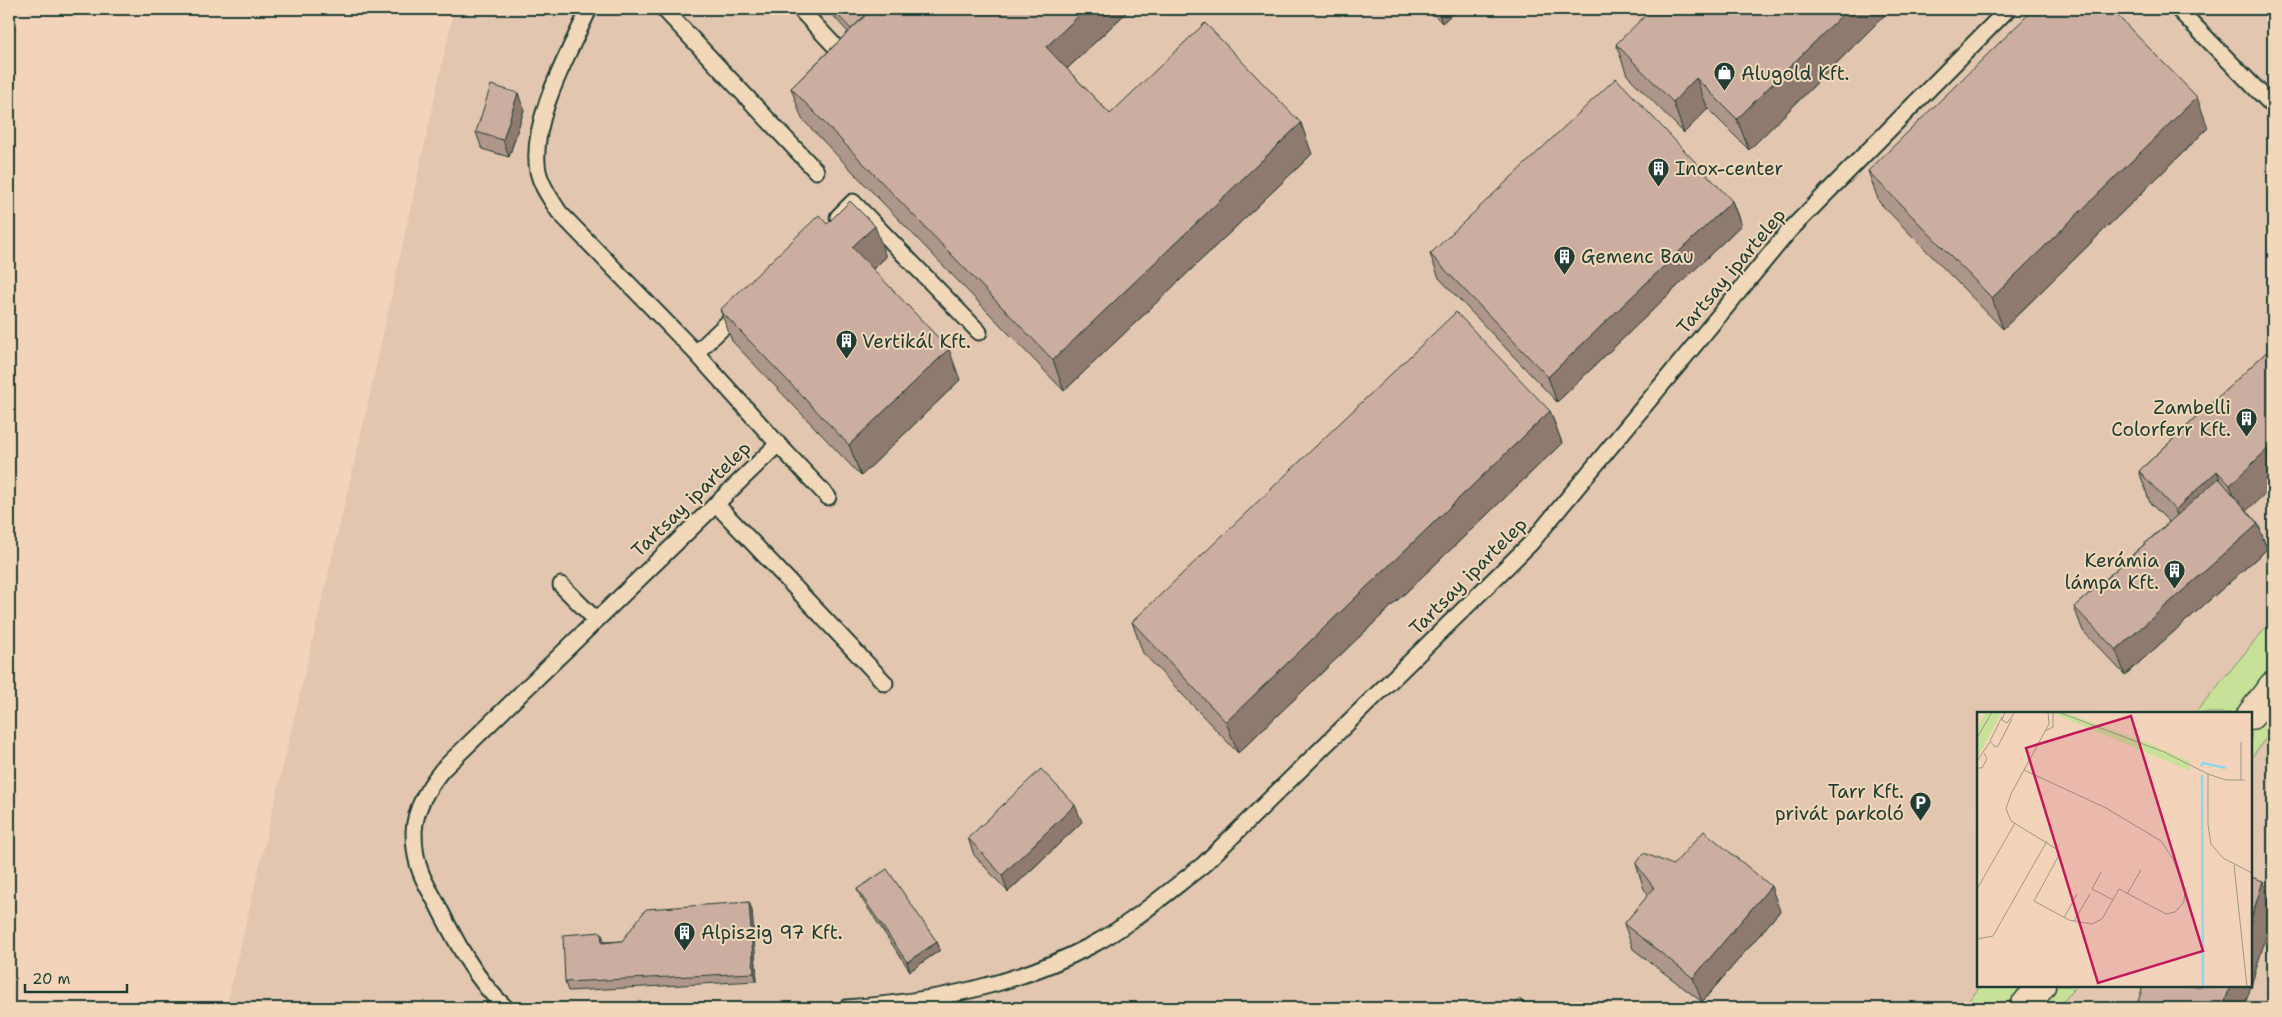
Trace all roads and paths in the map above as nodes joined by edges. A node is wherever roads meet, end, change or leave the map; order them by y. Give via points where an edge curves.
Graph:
1 (589, 9) edge
2 (664, 9) edge
3 (800, 9) edge
4 (2008, 9) edge
5 (2178, 9) edge
6 (847, 59) edge
7 (2273, 106) edge
8 (816, 171) dead end
9 (824, 230) edge
10 (753, 298) edge
11 (979, 332) dead end
12 (696, 353) junction
13 (778, 444) junction
14 (828, 497) dead end
15 (716, 504) junction
16 (560, 585) dead end
17 (595, 619) junction
18 (885, 683) dead end
19 (2273, 686) edge
20 (2252, 714) edge
21 (2040, 987) edge
22 (506, 1008) edge
23 (846, 1008) edge
24 (2023, 1008) edge

1 - 12 lane, Tartsay ipartelep via 545,108 539,137 538,171 545,190 560,212
2 - 8 lane
3 - 6 lane
4 - 23 lane, Tartsay ipartelep via 1789,231 1530,544 1203,865 1093,945 1036,971 944,996
5 - 7 lane
9 - 11 lane via 853,202
10 - 12 lane
12 - 13 lane, Tartsay ipartelep
13 - 14 lane
13 - 15 lane, Tartsay ipartelep
15 - 17 lane, Tartsay ipartelep
15 - 18 lane
16 - 17 lane
17 - 22 lane, Tartsay ipartelep via 442,770 427,790 418,810 415,839 421,873 448,926 484,984
19 - 20 street
21 - 24 street

